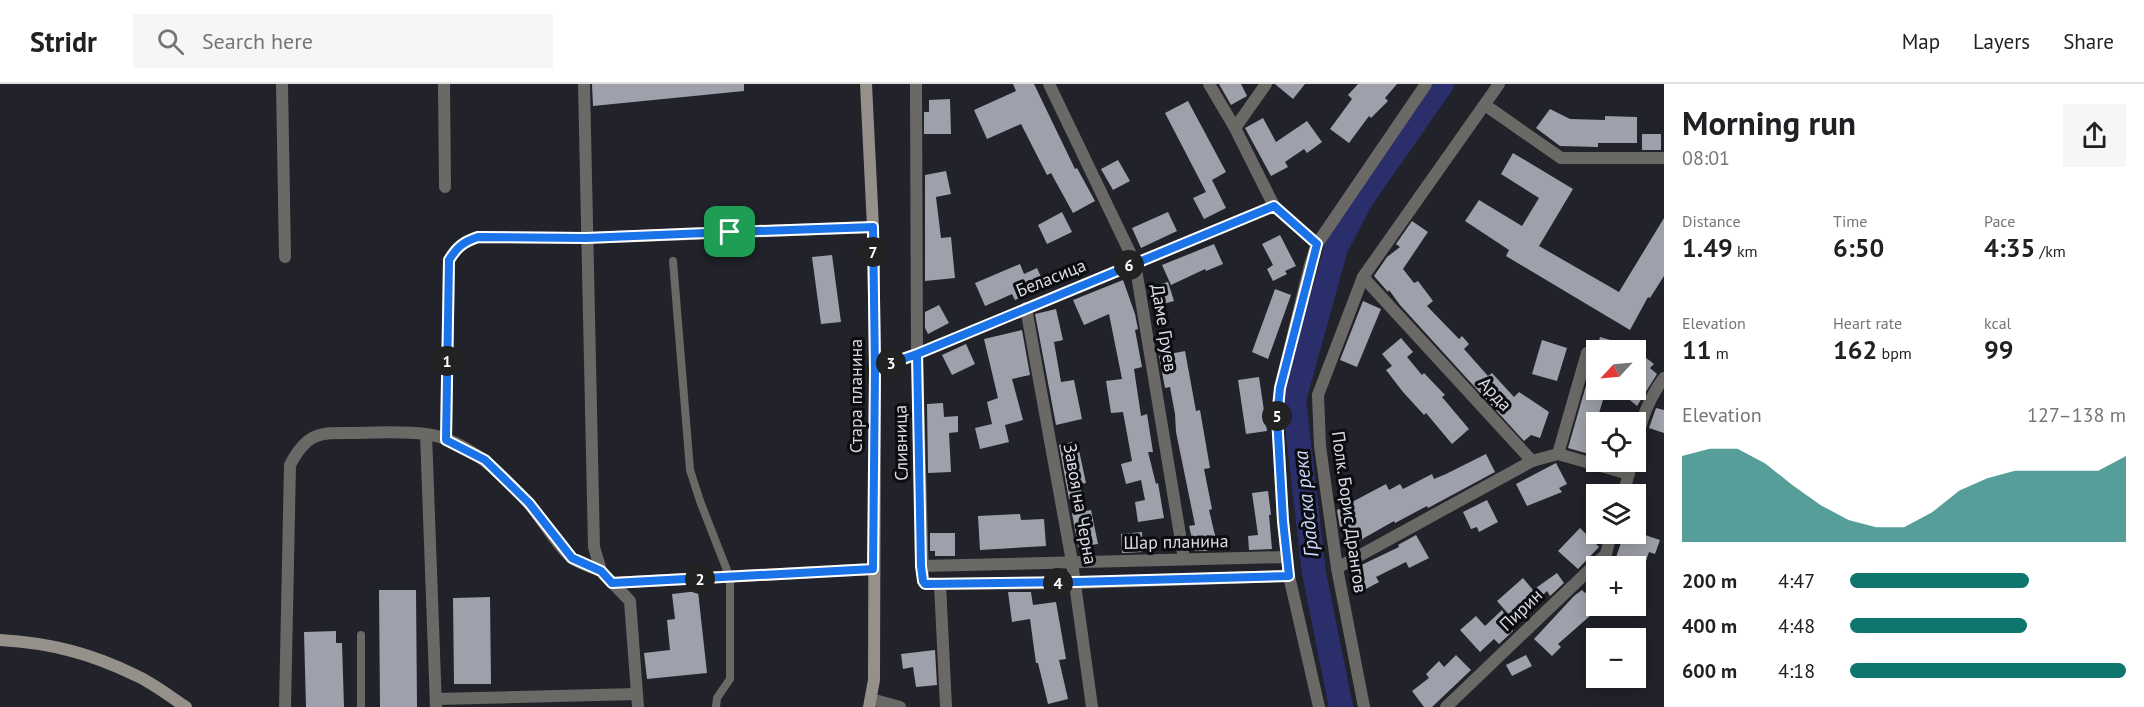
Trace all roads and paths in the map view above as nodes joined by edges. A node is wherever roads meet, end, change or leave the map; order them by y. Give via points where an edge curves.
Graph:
1 (282, 84) edge
2 (444, 84) edge
3 (584, 84) edge
4 (866, 84) edge
5 (916, 84) edge
6 (1049, 84) edge
7 (1209, 84) edge
8 (1266, 84) edge
9 (1426, 84) edge
10 (1499, 84) edge
11 (1485, 105) junction
12 (1235, 128) junction
13 (1664, 158) edge
14 (445, 187) dead end
15 (1274, 206) junction
16 (873, 227) junction
17 (586, 238) junction
18 (1317, 244) junction
19 (285, 256) dead end
20 (673, 261) dead end
21 (1135, 263) junction
22 (1363, 277) junction
23 (1026, 308) junction
24 (917, 354) junction
25 (1586, 356) edge
26 (875, 369) junction
27 (1664, 378) edge
28 (1644, 412) edge
29 (426, 434) junction
30 (446, 440) junction
31 (1558, 454) junction
32 (1586, 459) edge
33 (1532, 461) junction
34 (1608, 544) edge
35 (1287, 557) junction
36 (1184, 559) junction
37 (1072, 562) junction
38 (921, 566) junction
39 (1337, 568) junction
40 (873, 569) junction
41 (601, 571) junction
42 (1289, 576) junction
43 (730, 578) junction
44 (1075, 582) junction
45 (612, 583) junction
46 (925, 584) joint
47 (940, 584) junction
48 (361, 635) dead end
49 (0, 640) edge
50 (637, 701) edge
51 (436, 703) edge
52 (870, 703) edge
53 (186, 707) edge
54 (285, 707) edge
55 (361, 707) edge
56 (716, 707) edge
57 (900, 707) edge
58 (946, 707) edge
59 (1092, 707) edge
60 (1319, 707) edge
61 (1364, 707) edge
62 (1446, 707) edge

1 - 19 street
2 - 14 street
3 - 17 street
4 - 16 street, Стара планина
5 - 24 street, Сливница
6 - 21 street, Даме Груев
7 - 12 street
8 - 12 street
9 - 18 street
10 - 11 street, Полк. Борис Дрангов
11 - 13 street via 1561,159
11 - 22 street, Полк. Борис Дрангов
12 - 15 street
15 - 18 street
15 - 21 street, Беласица
16 - 17 street
16 - 26 street, Стара планина
17 - 30 street via 478,237 455,249 449,260
17 - 41 street via 594,547
18 - 35 street via 1280,388 1277,417
20 - 43 lane via 690,470
21 - 23 street, Беласица
21 - 36 street, Даме Груев
22 - 33 street, Арда
22 - 39 street, Полк. Борис Дрангов via 1318,396 1320,446
23 - 24 street, Беласица
23 - 37 street, Завоя на Черна
24 - 26 street, Беласица
24 - 38 street, Сливница
25 - 31 street
26 - 40 street, Стара планина
27 - 28 street
29 - 30 street
29 - 51 street
29 - 54 street via 327,433 300,446 290,465
30 - 41 street via 485,460 529,503 572,558
31 - 32 street
31 - 33 street
33 - 39 street
34 - 62 street, Пирин via 1605,554
35 - 36 street, Шар планина
35 - 42 street
36 - 37 street, Шар планина
37 - 38 street, Шар планина
37 - 44 street, Завоя на Черна
38 - 46 street, Сливница
39 - 61 street, Полк. Борис Дрангов
40 - 43 street
40 - 52 street, Стара планина via 874,680
41 - 45 street
42 - 44 street, Шар планина
42 - 60 street
43 - 45 street
43 - 56 lane via 730,679 717,698
44 - 47 street, Шар планина
44 - 59 street, Завоя на Черна
45 - 50 street via 630,601
46 - 47 street, Шар планина
47 - 58 street
48 - 55 lane
49 - 53 street via 73,650 136,675
50 - 51 street
52 - 57 street

